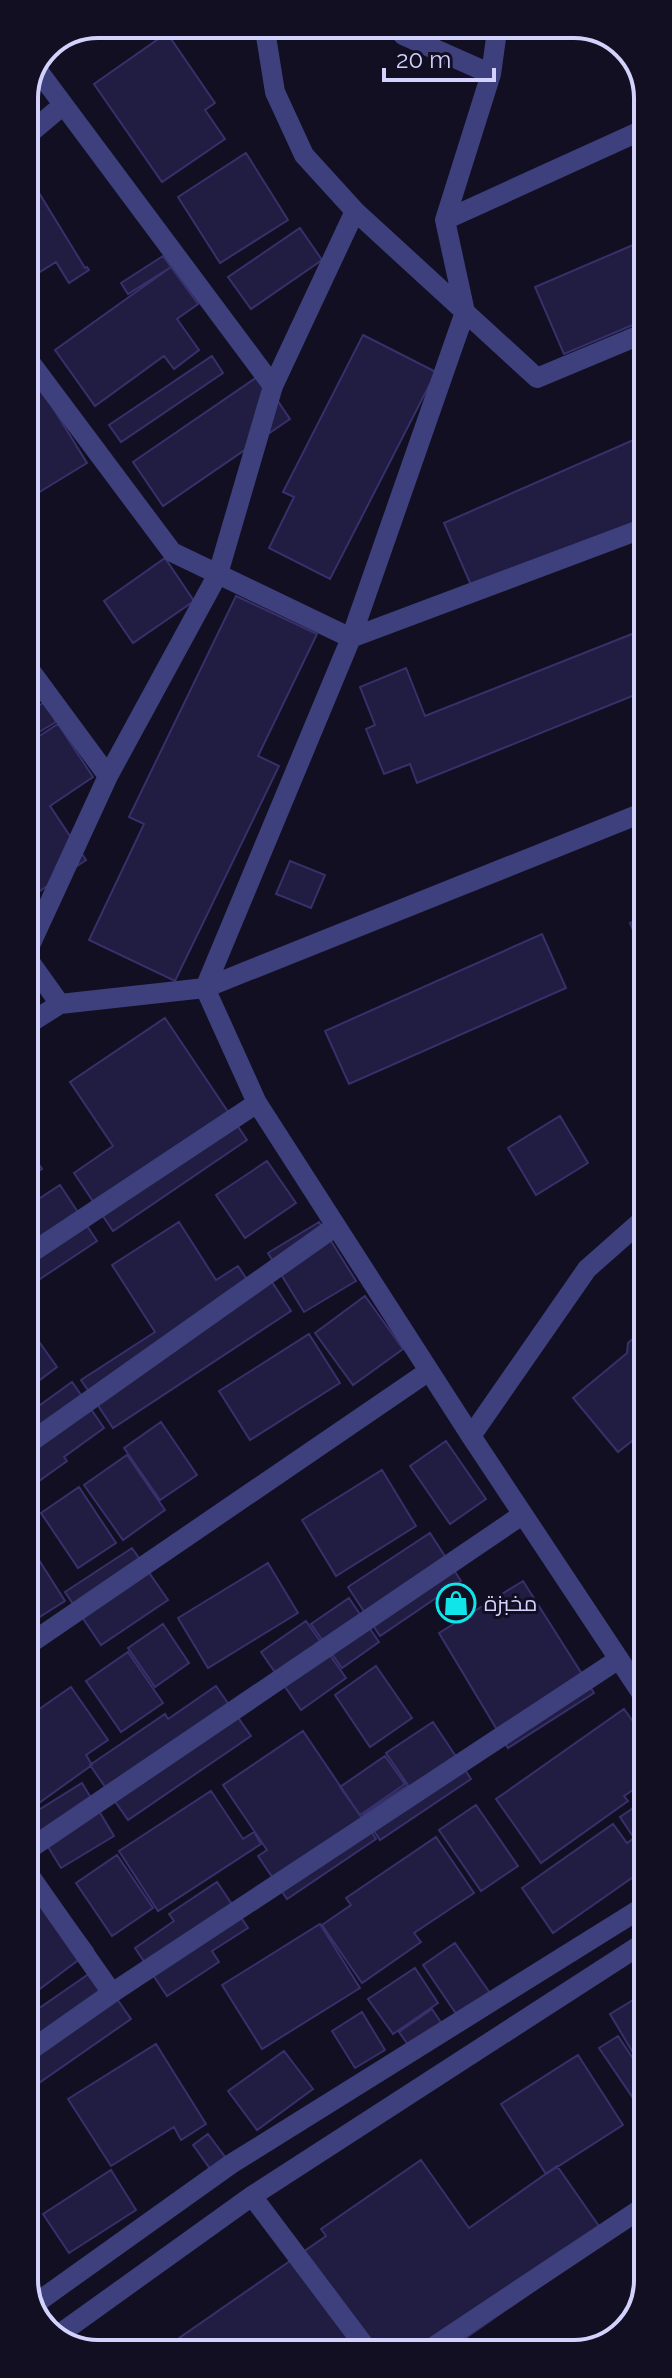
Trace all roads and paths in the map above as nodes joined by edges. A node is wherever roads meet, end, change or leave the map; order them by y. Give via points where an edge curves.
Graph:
1 (266, 38) edge
2 (410, 38) edge
3 (496, 38) edge
4 (491, 74) junction
5 (42, 77) edge
6 (62, 106) junction
7 (38, 126) edge
8 (634, 134) edge
9 (355, 211) junction
10 (445, 220) junction
11 (465, 312) junction
12 (634, 337) edge
13 (38, 373) edge
14 (273, 386) junction
15 (634, 532) edge
16 (218, 574) junction
17 (351, 638) junction
18 (38, 681) edge
19 (108, 776) junction
20 (634, 816) edge
21 (38, 928) edge
22 (38, 974) edge
23 (205, 988) junction
24 (60, 1004) junction
25 (38, 1018) edge
26 (257, 1103) junction
27 (336, 1226) junction
28 (634, 1227) edge
29 (38, 1248) edge
30 (429, 1371) junction
31 (471, 1436) junction
32 (38, 1437) edge
33 (522, 1515) junction
34 (38, 1638) edge
35 (619, 1659) junction
36 (634, 1682) edge
37 (38, 1843) edge
38 (38, 1888) edge
39 (634, 1913) edge
40 (634, 1949) edge
41 (112, 1993) junction
42 (38, 2045) edge
43 (252, 2196) junction
44 (634, 2213) edge
45 (41, 2300) edge
46 (65, 2330) edge
47 (360, 2340) edge
48 (444, 2340) edge

1 - 9 street via 275,92 304,155
2 - 4 street
3 - 4 street
4 - 10 street
5 - 6 street
6 - 7 street
6 - 14 street
8 - 10 street
9 - 11 street
9 - 14 street
10 - 11 street
11 - 12 street via 537,378
11 - 17 street
13 - 16 street via 172,552
14 - 16 street
15 - 17 street
16 - 17 street
16 - 19 street
17 - 23 street
18 - 19 street
19 - 21 street
20 - 23 street
22 - 24 street
23 - 24 street
23 - 26 street
24 - 25 street
26 - 27 street
26 - 29 street
27 - 30 street
27 - 32 street
28 - 31 street via 587,1269
30 - 31 street
30 - 34 street
31 - 33 street
33 - 35 street
33 - 37 street
35 - 36 street
35 - 41 street
38 - 41 street
39 - 45 street via 231,2164
40 - 43 street
41 - 42 street
43 - 46 street
43 - 47 street
44 - 48 street

